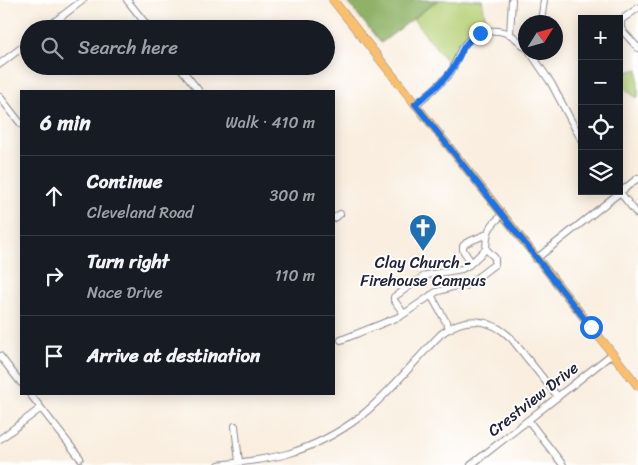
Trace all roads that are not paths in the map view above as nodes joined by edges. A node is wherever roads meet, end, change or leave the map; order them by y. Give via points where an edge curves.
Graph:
1 (83, 0) edge
2 (128, 0) edge
3 (333, 0) edge
4 (512, 0) edge
5 (544, 0) edge
6 (638, 8) edge
7 (543, 15) edge
8 (57, 20) edge
9 (143, 20) edge
10 (510, 34) junction
11 (518, 41) edge
12 (638, 48) edge
13 (20, 49) edge
14 (536, 60) edge
15 (0, 64) edge
16 (186, 75) edge
17 (198, 90) edge
18 (0, 97) edge
19 (415, 104) junction
20 (20, 123) edge
21 (578, 133) edge
22 (638, 178) edge
23 (623, 189) edge
24 (615, 195) edge
25 (621, 195) edge
26 (340, 214) dead end
27 (502, 215) junction
28 (638, 215) edge
29 (335, 217) edge
30 (487, 234) junction
31 (486, 248) junction
32 (536, 259) junction
33 (471, 262) junction
34 (431, 295) junction
35 (404, 314) junction
36 (450, 328) junction
37 (341, 340) dead end
38 (612, 354) junction
39 (0, 356) edge
40 (20, 382) edge
41 (638, 386) edge
42 (31, 395) edge
43 (558, 397) junction
44 (41, 408) junction
45 (528, 420) junction
46 (236, 426) dead end
47 (0, 439) edge
48 (80, 458) dead end
49 (239, 462) junction
50 (219, 465) edge
51 (471, 465) edge
52 (563, 465) edge

1 - 8 street
2 - 9 street
3 - 19 main road
4 - 10 street
5 - 7 street
6 - 12 street via 622,20 621,29
10 - 11 street
10 - 19 street via 486,31 474,36 463,47 450,73
13 - 15 street
14 - 21 street
16 - 17 street
18 - 20 street
19 - 27 main road
22 - 23 street
24 - 32 street
25 - 28 street
26 - 29 street
27 - 30 street
27 - 32 main road
30 - 31 street
30 - 33 street via 463,246
31 - 33 street
31 - 34 street via 495,258 495,264 466,286 444,289
32 - 38 main road
33 - 35 street via 462,269 426,275 396,295 394,300
34 - 35 street
34 - 36 street
35 - 37 street
36 - 43 street via 478,321 498,327 512,338
36 - 49 street via 384,395 340,430 286,454
38 - 41 main road
38 - 43 street, Crestview Drive
39 - 40 street
42 - 44 street
43 - 45 street, Crestview Drive
44 - 47 street
44 - 48 street
45 - 51 street, Crestview Drive
45 - 52 street
46 - 49 street
49 - 50 street

